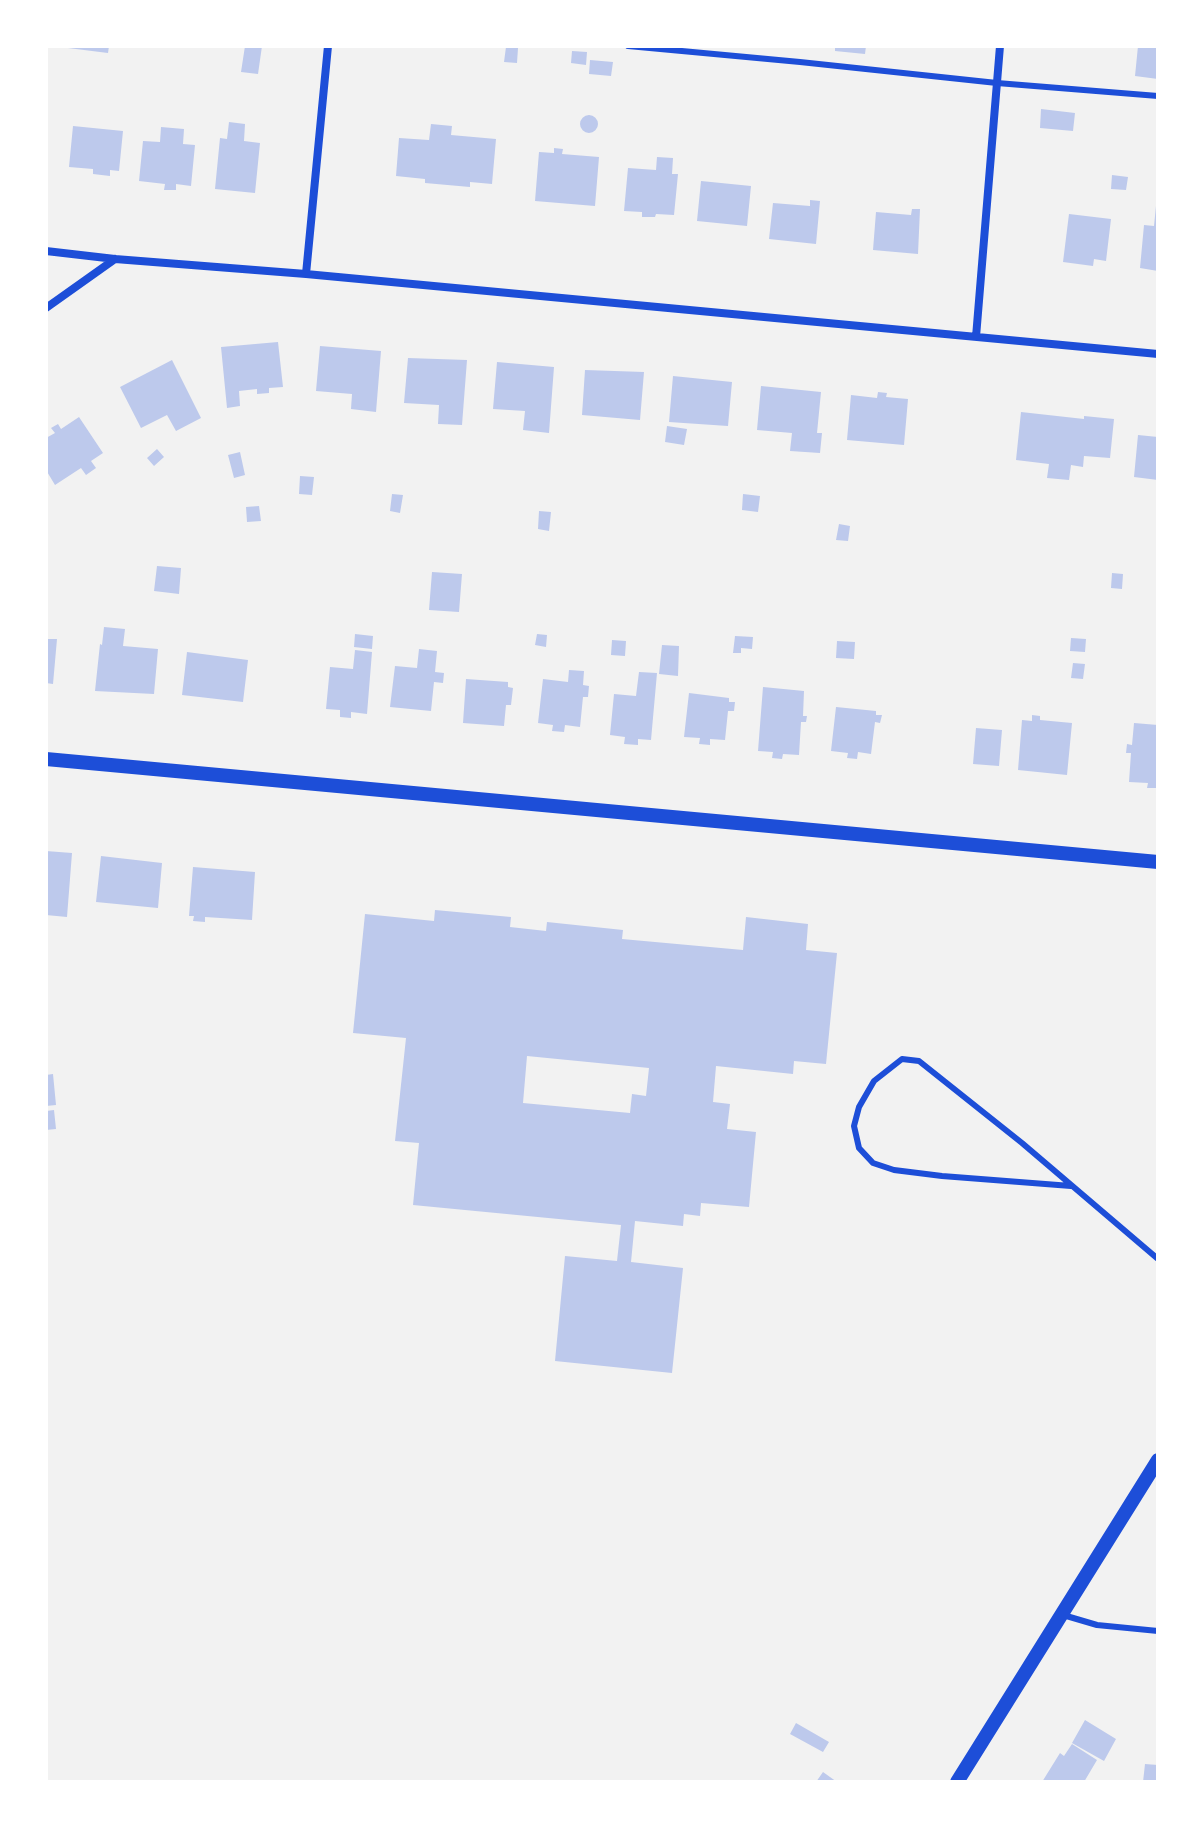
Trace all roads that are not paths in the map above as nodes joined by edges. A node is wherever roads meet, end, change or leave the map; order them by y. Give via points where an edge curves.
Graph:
1 (328, 46) edge
2 (628, 46) edge
3 (1000, 46) edge
4 (997, 83) junction
5 (1158, 96) edge
6 (46, 251) edge
7 (115, 259) junction
8 (306, 274) junction
9 (46, 308) edge
10 (976, 337) junction
11 (1158, 354) edge
12 (46, 759) edge
13 (1158, 862) edge
14 (1071, 1186) junction
15 (1158, 1259) edge
16 (1158, 1460) edge
17 (1062, 1614) junction
18 (1158, 1631) edge
19 (957, 1782) edge

1 - 8 street
2 - 4 lane
3 - 4 street
4 - 5 lane
4 - 10 street
6 - 7 street
7 - 8 street
7 - 9 street
8 - 10 street
10 - 11 street
12 - 13 street
14 - 14 lane via 919,1061 902,1059 874,1081 859,1107 854,1126 859,1148 873,1163 894,1170
14 - 15 lane
16 - 17 street
17 - 18 lane via 1097,1625
17 - 19 street

